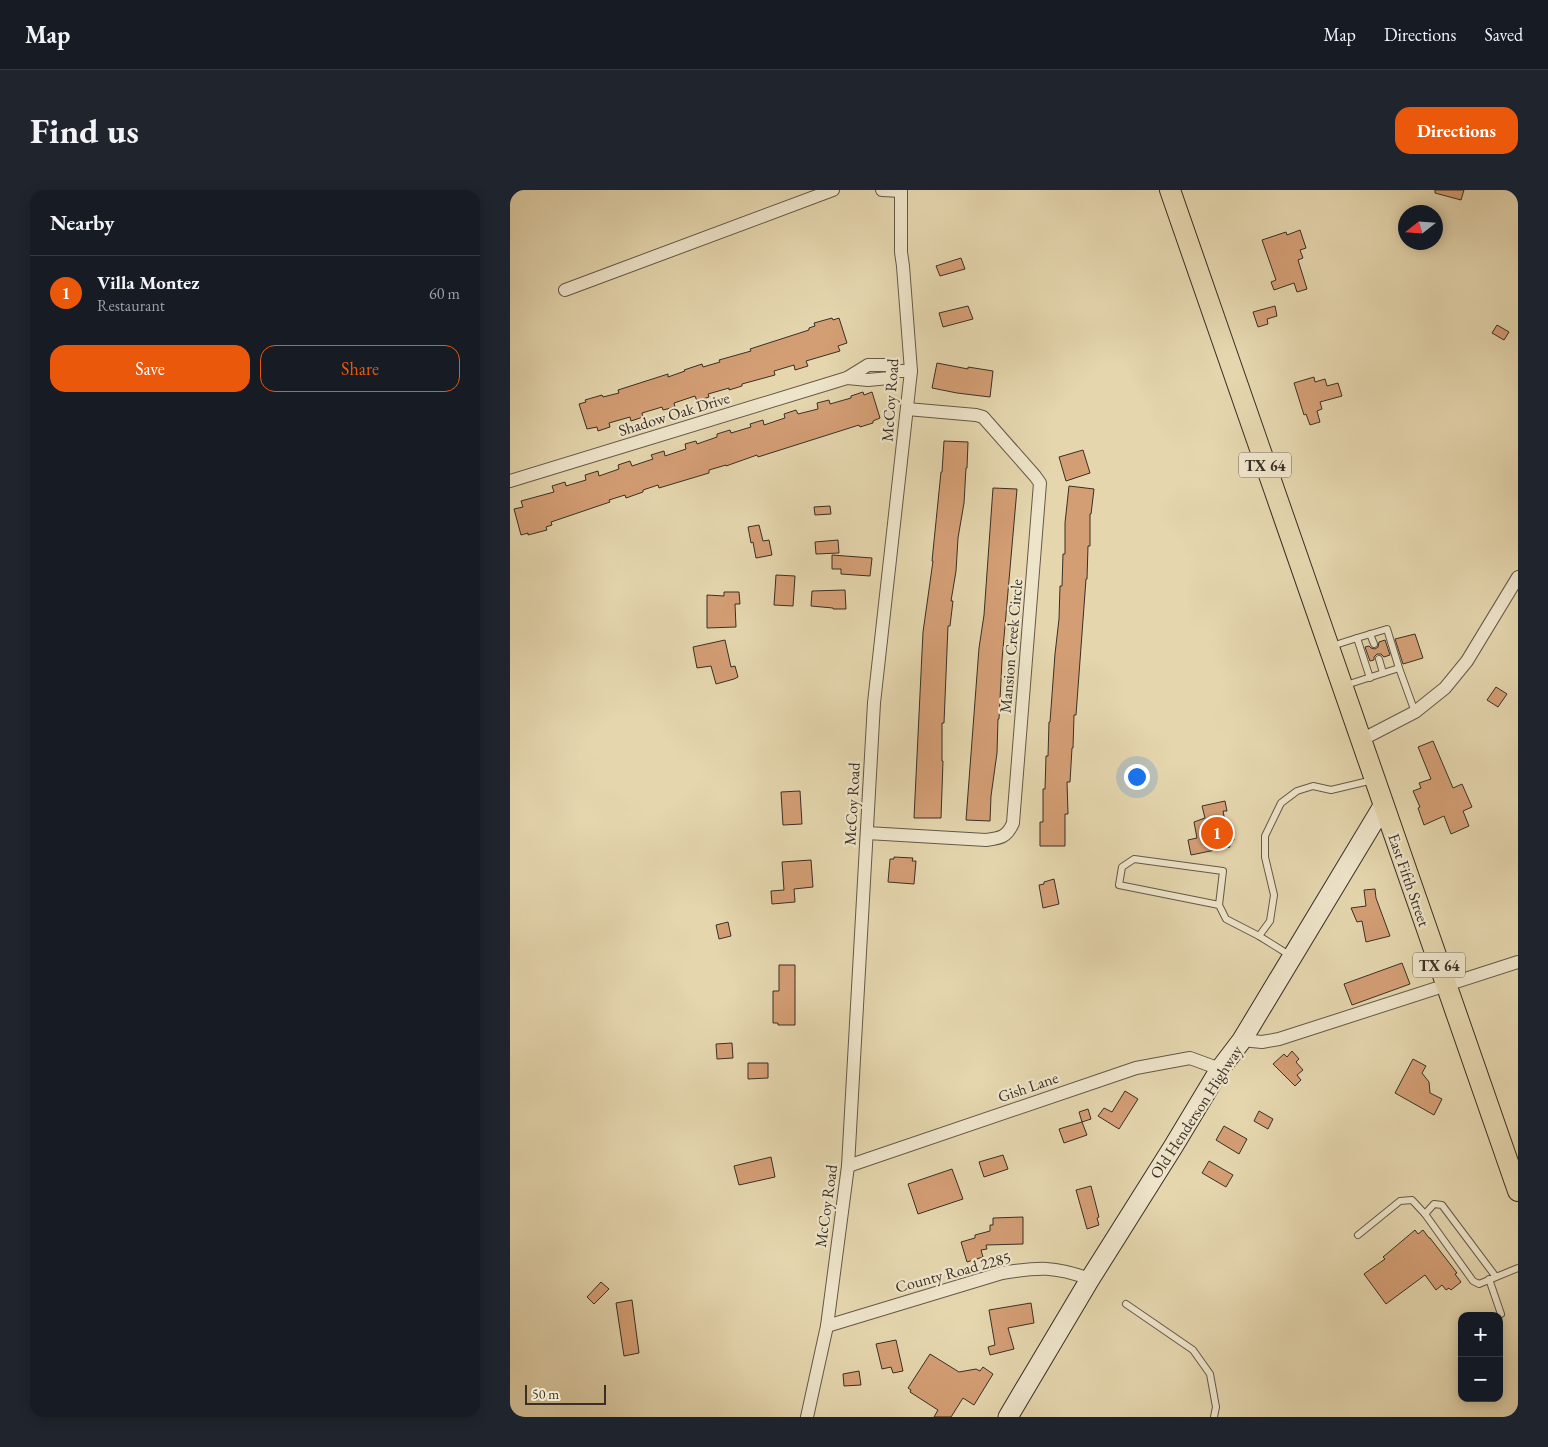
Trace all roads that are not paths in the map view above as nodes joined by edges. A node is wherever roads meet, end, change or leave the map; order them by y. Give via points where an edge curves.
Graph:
1 (833, 190) edge
2 (882, 190) edge
3 (1170, 190) edge
4 (901, 191) edge
5 (565, 290) dead end
6 (911, 371) junction
7 (907, 409) junction
8 (510, 481) edge
9 (1518, 577) edge
10 (1370, 634) junction
11 (1357, 638) junction
12 (1374, 644) dead end
13 (1329, 647) junction
14 (1379, 659) dead end
15 (1399, 668) junction
16 (1383, 673) junction
17 (1370, 678) junction
18 (1342, 686) junction
19 (1415, 712) junction
20 (1361, 740) junction
21 (1375, 780) junction
22 (1384, 806) junction
23 (867, 833) junction
24 (1219, 905) junction
25 (1259, 936) junction
26 (1292, 957) junction
27 (1518, 962) edge
28 (1446, 986) junction
29 (1242, 1040) junction
30 (1220, 1069) junction
31 (848, 1166) junction
32 (1518, 1191) edge
33 (1425, 1214) junction
34 (1358, 1235) dead end
35 (1518, 1268) edge
36 (1492, 1278) junction
37 (1090, 1279) junction
38 (1126, 1304) dead end
39 (1500, 1312) edge
40 (826, 1326) junction
41 (807, 1417) edge
42 (1008, 1417) edge
43 (1214, 1417) edge

1 - 5 street
2 - 4 street
3 - 13 main road, TX 64
4 - 6 street, McCoy Road via 901,252
6 - 7 street, McCoy Road
6 - 8 street, Shadow Oak Drive via 894,371 889,378 847,378
7 - 23 street, McCoy Road via 874,703
7 - 23 street, Mansion Creek Circle via 983,417 1040,483 1013,823 1005,836 986,840
9 - 19 street via 1457,675
10 - 11 lane
10 - 12 lane
10 - 15 lane via 1387,629
11 - 13 lane
11 - 17 lane
13 - 18 main road, TX 64
14 - 16 lane
15 - 16 lane
15 - 19 lane
16 - 17 lane
17 - 18 lane
18 - 20 main road, TX 64
19 - 20 street
20 - 21 main road, East Fifth Street / TX 64
21 - 22 main road, East Fifth Street / TX 64
21 - 25 lane via 1331,790 1313,786 1296,791 1281,803 1265,836 1265,857 1274,895 1270,921
22 - 26 main road, Old Henderson Highway
22 - 28 main road, East Fifth Street / TX 64
23 - 31 street, McCoy Road
24 - 24 lane via 1222,871 1134,859 1122,867 1119,884
24 - 25 lane via 1226,919
25 - 26 lane
26 - 29 main road, Old Henderson Highway
27 - 28 street
28 - 29 street via 1279,1039 1262,1042
28 - 32 main road, East Fifth Street / TX 64
29 - 30 main road, Old Henderson Highway
30 - 31 street, Gish Lane via 1190,1058 1136,1068
30 - 37 main road, Old Henderson Highway
31 - 40 street, McCoy Road
33 - 34 lane via 1412,1200 1400,1201
33 - 36 lane via 1473,1281 1479,1284
33 - 36 lane via 1434,1204 1442,1205
35 - 36 lane
36 - 39 lane
37 - 40 street, County Road 2285 via 1051,1268 1002,1273
37 - 42 main road, Old Henderson Highway
38 - 43 lane via 1193,1350 1210,1374 1216,1407
40 - 41 street, McCoy Road

